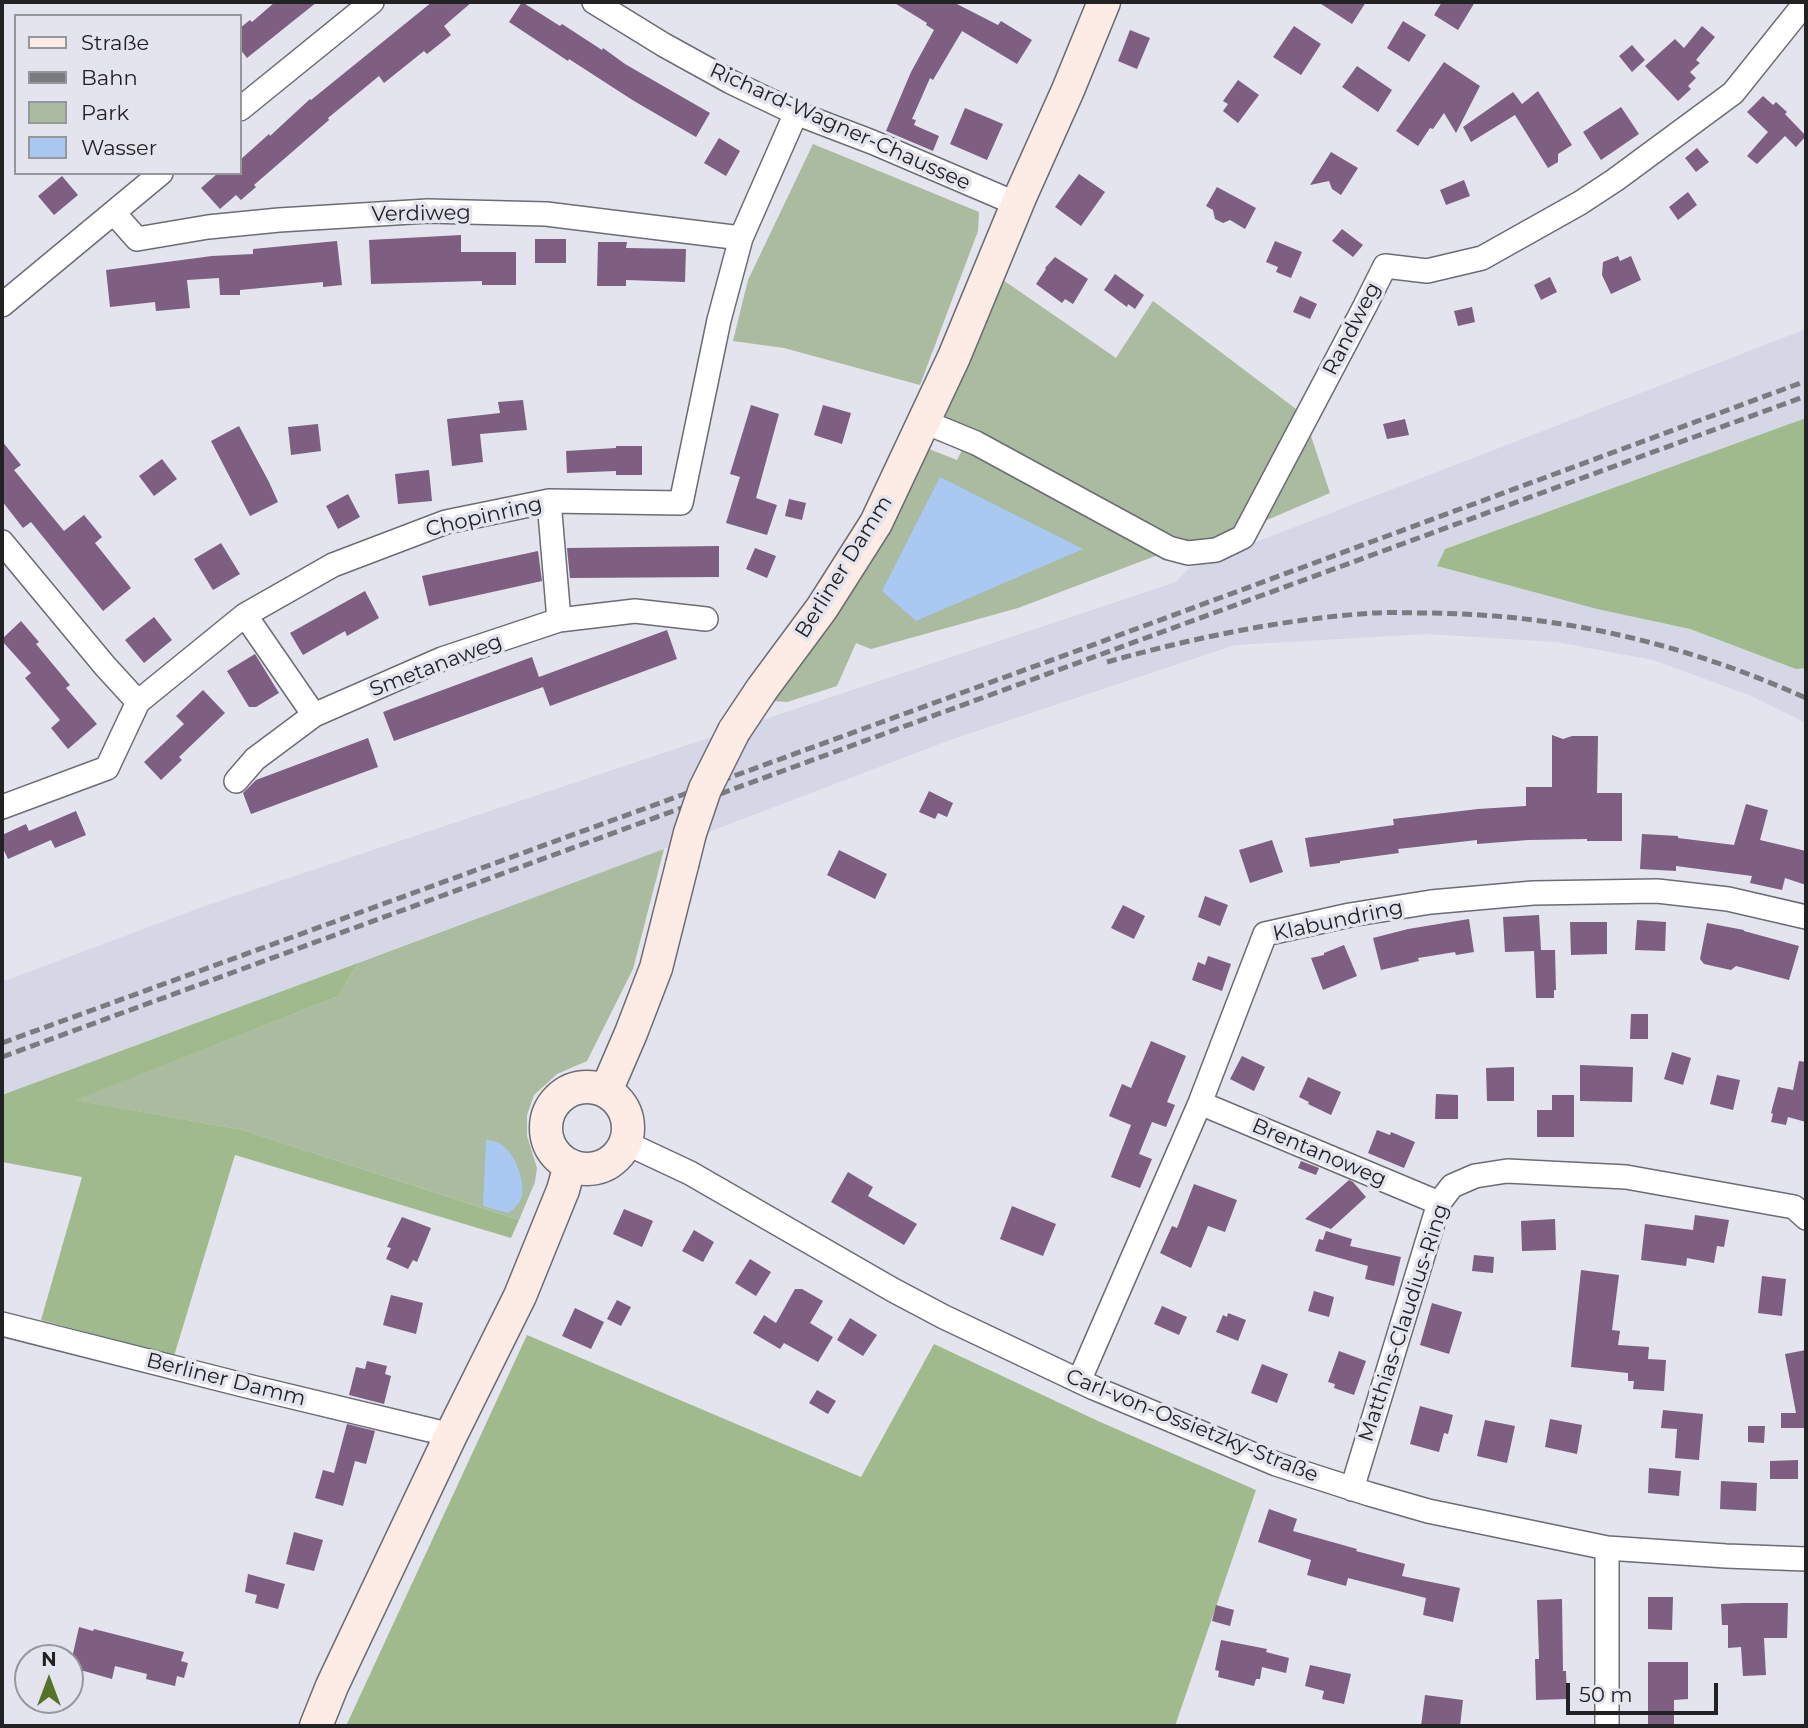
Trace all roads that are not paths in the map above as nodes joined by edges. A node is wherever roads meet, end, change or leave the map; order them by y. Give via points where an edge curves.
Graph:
1 (372, 2) edge
2 (594, 2) edge
3 (1104, 2) edge
4 (1806, 2) edge
5 (242, 107) edge
6 (796, 113) junction
7 (159, 175) edge
8 (1017, 204) junction
9 (114, 213) junction
10 (741, 238) junction
11 (2, 305) edge
12 (925, 422) junction
13 (550, 501) junction
14 (2, 542) edge
15 (245, 615) junction
16 (706, 619) dead end
17 (559, 620) junction
18 (138, 702) junction
19 (314, 715) junction
20 (236, 781) dead end
21 (2, 807) edge
22 (1806, 917) edge
23 (606, 1091) junction
24 (1200, 1103) junction
25 (626, 1143) junction
26 (570, 1165) junction
27 (1439, 1203) junction
28 (1806, 1218) edge
29 (2, 1324) edge
30 (1079, 1381) junction
31 (451, 1435) junction
32 (1352, 1489) junction
33 (1607, 1548) junction
34 (1806, 1559) edge
35 (316, 1726) edge
36 (1607, 1726) edge

1 - 5 street
2 - 6 street, Richard-Wagner-Chaussee via 731,82
3 - 8 main road, Berliner Damm
4 - 12 street, Randweg via 1733,93 1580,203 1482,258 1427,271 1384,267 1243,537 1216,550 1188,553 1168,548 976,443
6 - 8 street, Richard-Wagner-Chaussee
6 - 10 street, Chopinring
7 - 9 street
8 - 12 main road, Berliner Damm
9 - 10 street, Verdiweg via 137,239 279,220 428,211 546,214
9 - 11 street
10 - 13 street, Chopinring via 681,503
12 - 23 main road, Berliner Damm, bridge via 848,570 747,711 705,789 656,968
13 - 15 street, Chopinring via 446,522 333,565
13 - 17 street
14 - 18 street
15 - 18 street, Chopinring
15 - 19 street
16 - 17 street, Smetanaweg via 635,611
17 - 19 street, Smetanaweg via 442,659
18 - 21 street via 107,768
19 - 20 street, Smetanaweg via 255,759
22 - 24 street, Klabundring via 1728,899 1657,891 1533,893 1432,902 1265,934
23 - 25 main road via 628,1119
23 - 26 main road via 593,1087 567,1091 547,1115 545,1130 551,1149
24 - 27 street, Brentanoweg
24 - 30 street, Klabundring
25 - 26 main road via 602,1166 580,1169
25 - 30 street, Carl-von-Ossietzky-Straße via 690,1173 944,1317
26 - 31 main road via 520,1296
27 - 28 street, Matthias-Claudius-Ring via 1452,1186 1475,1176 1507,1171 1626,1177 1794,1207
27 - 32 street, Matthias-Claudius-Ring
29 - 31 street, Berliner Damm
30 - 32 street, Carl-von-Ossietzky-Straße via 1255,1456
31 - 35 main road
32 - 33 street, Carl-von-Ossietzky-Straße via 1461,1519
33 - 34 street, Carl-von-Ossietzky-Straße
33 - 36 street

